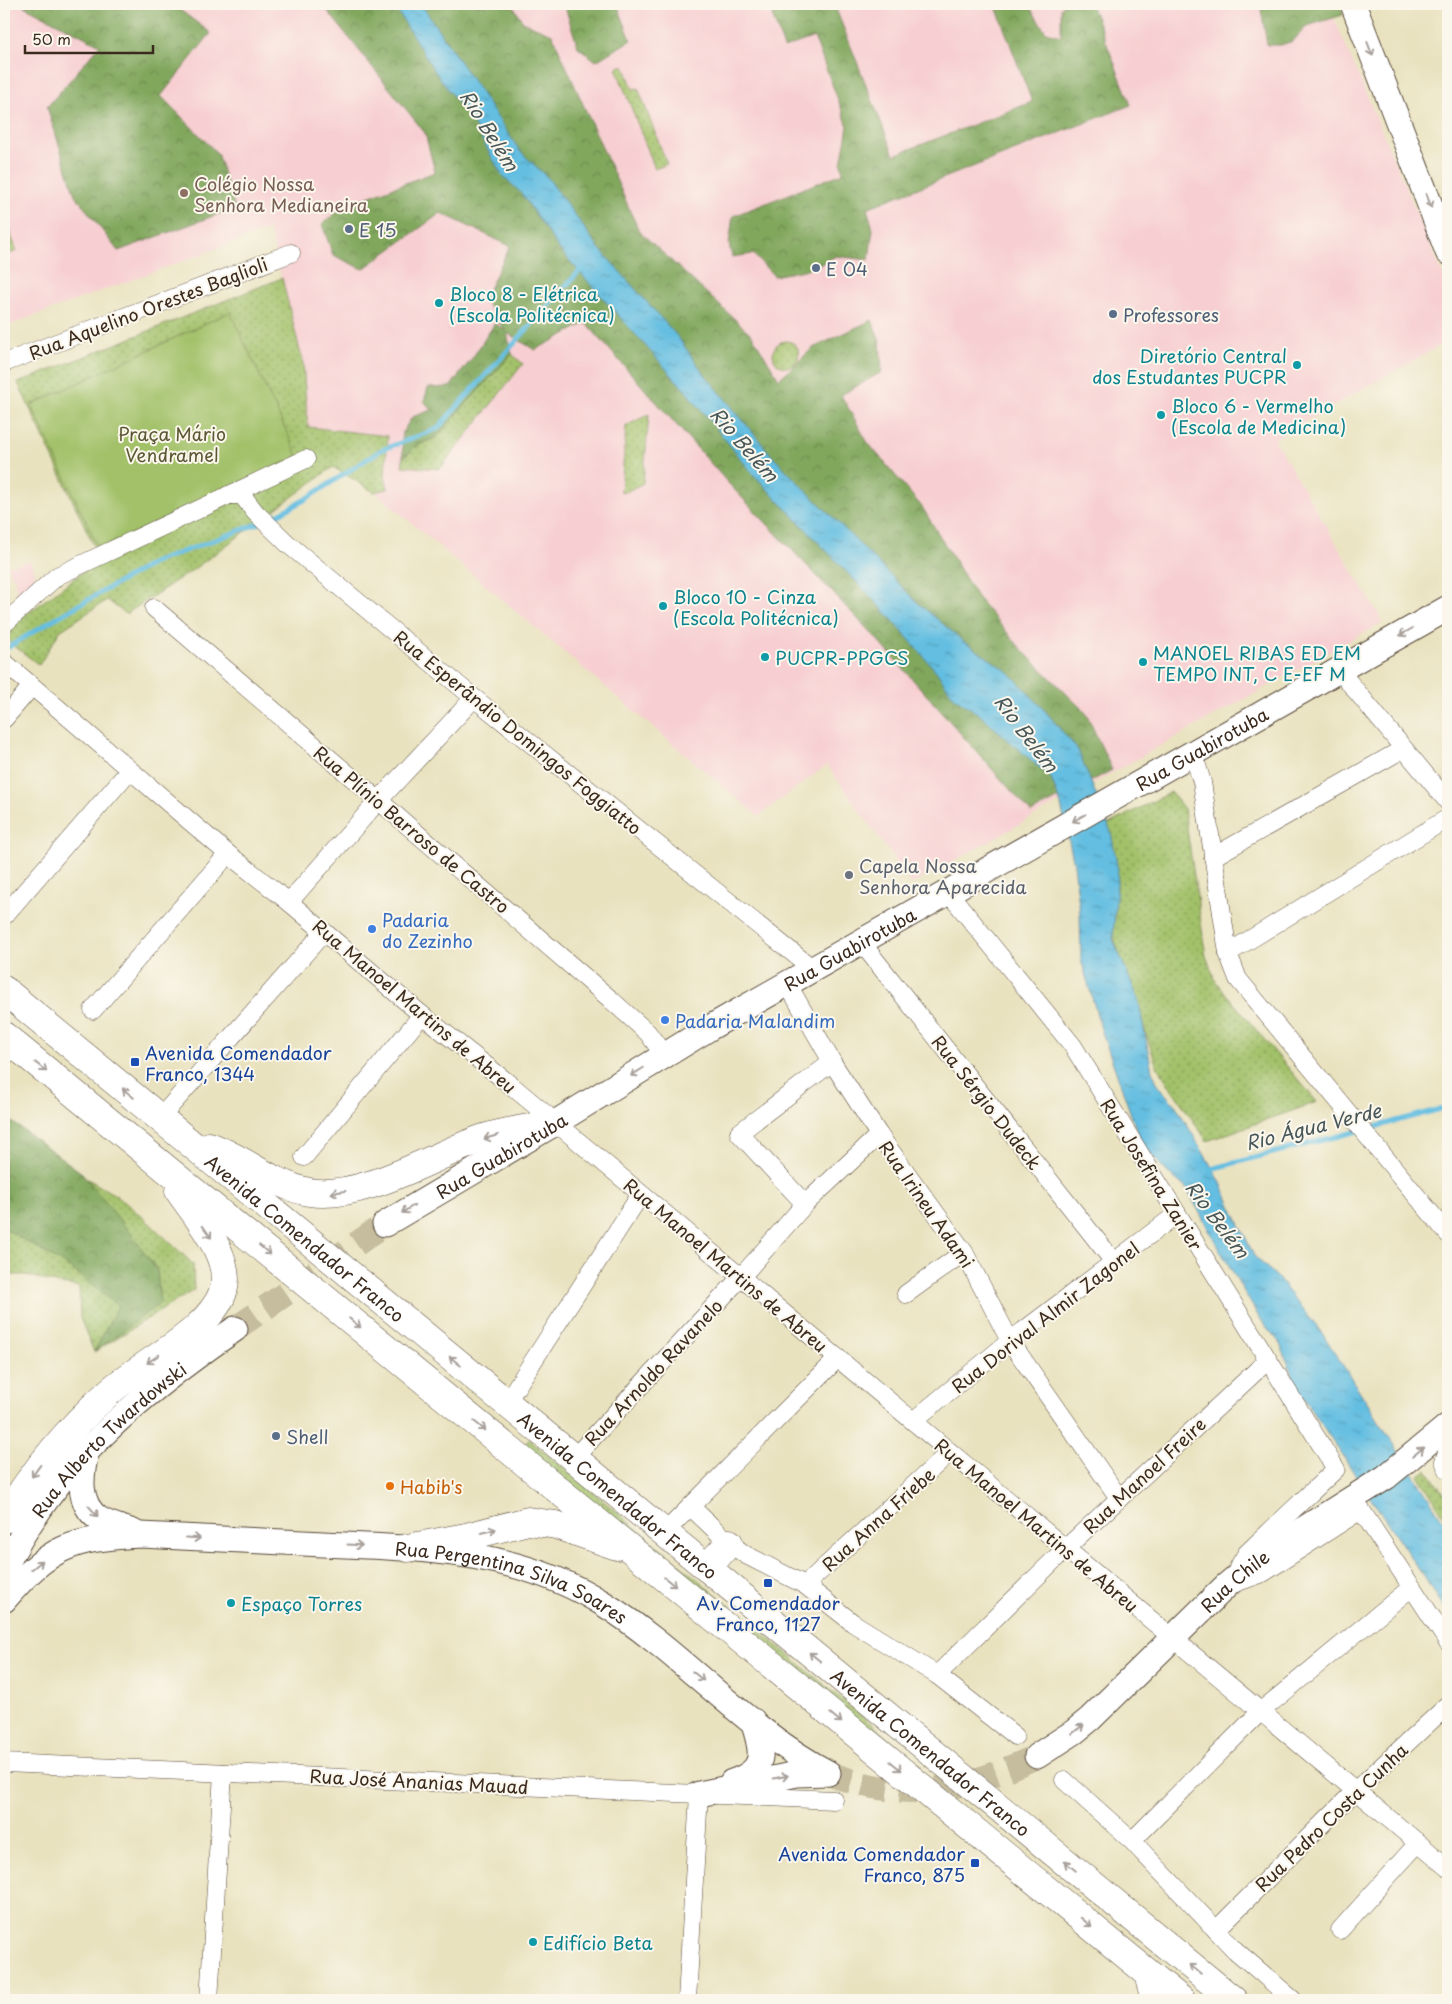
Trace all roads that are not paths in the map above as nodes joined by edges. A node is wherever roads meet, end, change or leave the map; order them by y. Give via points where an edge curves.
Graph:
1 (1353, 4) edge
2 (1448, 252) edge
3 (292, 253) dead end
4 (4, 363) edge
5 (306, 459) dead end
6 (228, 495) junction
7 (154, 608) dead end
8 (1448, 608) edge
9 (4, 624) edge
10 (4, 662) edge
11 (1339, 670) junction
12 (27, 682) junction
13 (474, 698) junction
14 (4, 719) edge
15 (1403, 750) junction
16 (1193, 753) junction
17 (129, 771) junction
18 (378, 801) junction
19 (1448, 802) edge
20 (1448, 818) edge
21 (228, 854) junction
22 (1213, 857) junction
23 (948, 892) junction
24 (289, 902) junction
25 (4, 916) edge
26 (324, 932) junction
27 (861, 942) junction
28 (1228, 952) junction
29 (813, 969) junction
30 (787, 983) junction
31 (4, 990) edge
32 (93, 1010) dead end
33 (422, 1015) junction
34 (4, 1036) edge
35 (664, 1055) junction
36 (832, 1062) junction
37 (556, 1123) junction
38 (170, 1127) junction
39 (879, 1135) junction
40 (304, 1157) dead end
41 (160, 1163) junction
42 (641, 1194) junction
43 (805, 1204) junction
44 (1177, 1214) junction
45 (385, 1224) tunnel mouth
46 (1448, 1234) edge
47 (964, 1252) junction
48 (1114, 1262) junction
49 (741, 1278) junction
50 (906, 1294) dead end
51 (235, 1329) tunnel mouth
52 (1010, 1341) junction
53 (838, 1358) junction
54 (1268, 1360) junction
55 (506, 1403) junction
56 (913, 1421) junction
57 (1448, 1426) edge
58 (87, 1449) junction
59 (1448, 1449) edge
60 (950, 1452) junction
61 (574, 1458) junction
62 (1448, 1470) edge
63 (1119, 1498) junction
64 (691, 1507) junction
65 (4, 1519) edge
66 (664, 1533) junction
67 (141, 1535) junction
68 (729, 1543) junction
69 (407, 1548) junction
70 (1066, 1548) junction
71 (632, 1551) junction
72 (707, 1568) junction
73 (4, 1569) edge
74 (805, 1585) junction
75 (1227, 1585) junction
76 (1412, 1587) junction
77 (4, 1600) edge
78 (1174, 1638) junction
79 (1448, 1642) edge
80 (937, 1675) junction
81 (1448, 1705) edge
82 (1261, 1711) junction
83 (753, 1721) junction
84 (1015, 1736) dead end
85 (1038, 1756) tunnel mouth
86 (4, 1763) edge
87 (224, 1773) junction
88 (1064, 1780) dead end
89 (1356, 1790) junction
90 (699, 1794) junction
91 (834, 1800) dead end
92 (1132, 1841) junction
93 (1418, 1843) junction
94 (1448, 1868) edge
95 (1216, 1930) junction
96 (1340, 1930) dead end
97 (1141, 1968) junction
98 (210, 2000) edge
99 (687, 2000) edge
100 (1150, 2000) edge
101 (1181, 2000) edge
102 (1233, 2000) edge
103 (1293, 2000) edge

1 -> 2 main road
3 - 4 street, Rua Aquelino Orestes Baglioli
5 - 6 street
6 - 9 street via 57,576
6 - 13 street, Rua Esperândio Domingos Foggiatto via 242,495 270,529
7 - 18 street, Rua Plínio Barroso de Castro
8 -> 11 main road, Rua Guabirotuba
10 - 12 street, Rua Manoel Martins de Abreu
11 - 15 street
11 - 16 main road, Rua Guabirotuba
12 - 14 street
12 - 17 street, Rua Manoel Martins de Abreu
13 - 18 street
13 - 29 street, Rua Esperândio Domingos Foggiatto
15 - 19 street
15 - 22 street
16 - 22 street via 1202,782
16 -> 23 main road, Rua Guabirotuba
17 - 21 street, Rua Manoel Martins de Abreu
17 - 25 street
18 - 24 street
18 - 35 street, Rua Plínio Barroso de Castro via 609,998 648,1033
20 - 28 street
21 - 24 street, Rua Manoel Martins de Abreu
21 - 32 street
22 - 28 street
23 - 27 main road, Rua Guabirotuba
23 - 44 street, Rua Josefina Zanier via 1073,1046
24 - 26 street, Rua Manoel Martins de Abreu
26 - 33 street, Rua Manoel Martins de Abreu
26 - 38 street
27 - 29 main road, Rua Guabirotuba
27 - 48 street, Rua Sérgio Dudeck
28 - 46 street via 1238,979
29 - 30 main road, Rua Guabirotuba
30 - 35 main road, Rua Guabirotuba
30 - 36 street, Rua Irineu Adami
38 -> 31 highway, Avenida Comendador Franco
33 - 37 street, Rua Manoel Martins de Abreu
33 - 40 street
34 -> 41 highway, Avenida Comendador Franco
35 -> 37 main road, Rua Guabirotuba
36 - 39 street, Rua Irineu Adami
36 - 43 street via 739,1133
37 -> 38 highway via 480,1140 367,1185 327,1193 290,1187 224,1151
37 - 42 street, Rua Manoel Martins de Abreu
37 -> 45 main road, Rua Guabirotuba
55 -> 38 highway, Avenida Comendador Franco
39 - 43 street, Rua Arnoldo Ravanelo
39 - 47 street, Rua Irineu Adami
41 -> 65 highway via 212,1239 221,1258 223,1291 215,1307 190,1333 109,1392 60,1441
41 -> 71 highway, Avenida Comendador Franco
42 - 49 street, Rua Manoel Martins de Abreu
42 - 55 street
43 - 49 street, Rua Arnoldo Ravanelo
44 - 48 street, Rua Dorival Almir Zagonel
44 - 54 street, Rua Josefina Zanier
47 - 50 street
47 - 52 street, Rua Irineu Adami
48 - 52 street, Rua Dorival Almir Zagonel
49 - 53 street, Rua Manoel Martins de Abreu
49 - 61 street, Rua Arnoldo Ravanelo
51 - 58 main road, Rua Alberto Twardowski via 140,1401
52 - 56 street, Rua Dorival Almir Zagonel
52 - 63 street, Rua Irineu Adami
53 - 56 street, Rua Manoel Martins de Abreu
53 - 64 street
54 - 63 street, Rua Manoel Freire
54 - 75 street, Rua Josefina Zanier via 1336,1470 1247,1553
55 - 61 highway, Avenida Comendador Franco
56 - 60 street, Rua Manoel Martins de Abreu
75 -> 57 main road, Rua Chile via 1277,1546 1386,1477
58 -> 67 main road, Rua Pergentina Silva Soares via 82,1488 88,1508 99,1519
58 - 73 main road, Rua Alberto Twardowski via 43,1503
59 - 62 street via 1444,1461
60 - 70 street, Rua Manoel Martins de Abreu
60 - 74 street, Rua Anna Friebe
61 - 66 highway, Avenida Comendador Franco
63 - 70 street, Rua Manoel Freire
64 - 66 street
64 - 68 street, Avenida Comendador Franco
66 - 72 highway, Avenida Comendador Franco
67 -> 69 main road, Rua Pergentina Silva Soares
77 -> 67 main road, Rua Pergentina Silva Soares via 31,1570 63,1548 105,1537
68 - 72 highway
68 - 74 street, Avenida Comendador Franco via 746,1556
69 -> 71 highway via 528,1521 556,1525
69 -> 83 main road, Rua Pergentina Silva Soares via 494,1559 534,1570 579,1589 628,1620
70 - 78 street, Rua Manoel Martins de Abreu
70 - 80 street, Rua Manoel Freire
71 -> 97 highway, Avenida Comendador Franco
102 -> 72 highway, Avenida Comendador Franco
74 - 80 street, Avenida Comendador Franco via 853,1623
75 - 76 street via 1263,1573 1362,1510
75 - 78 main road, Rua Chile
76 - 79 street
76 - 82 street
78 - 82 street, Rua Manoel Martins de Abreu
85 -> 78 main road, Rua Chile via 1090,1719
80 - 84 street, Avenida Comendador Franco
81 - 89 street, Rua Pedro Costa Cunha
82 - 89 street, Rua Manoel Martins de Abreu
82 - 92 street
83 - 90 main road via 761,1752 759,1765 741,1779
90 -> 83 main road, Rua Pergentina Silva Soares via 797,1774 828,1773 804,1760
86 - 87 street, Rua José Ananias Mauad
87 - 90 street, Rua José Ananias Mauad
87 - 98 street
88 - 92 street
89 - 93 street, Rua Manoel Martins de Abreu
89 - 95 street, Rua Pedro Costa Cunha
90 - 91 street, Rua José Ananias Mauad
90 - 99 street
92 - 95 street
93 - 94 street, Rua Manoel Martins de Abreu
93 - 96 street
95 - 103 street via 1246,1961
97 - 100 street
97 - 101 highway, Avenida Comendador Franco

